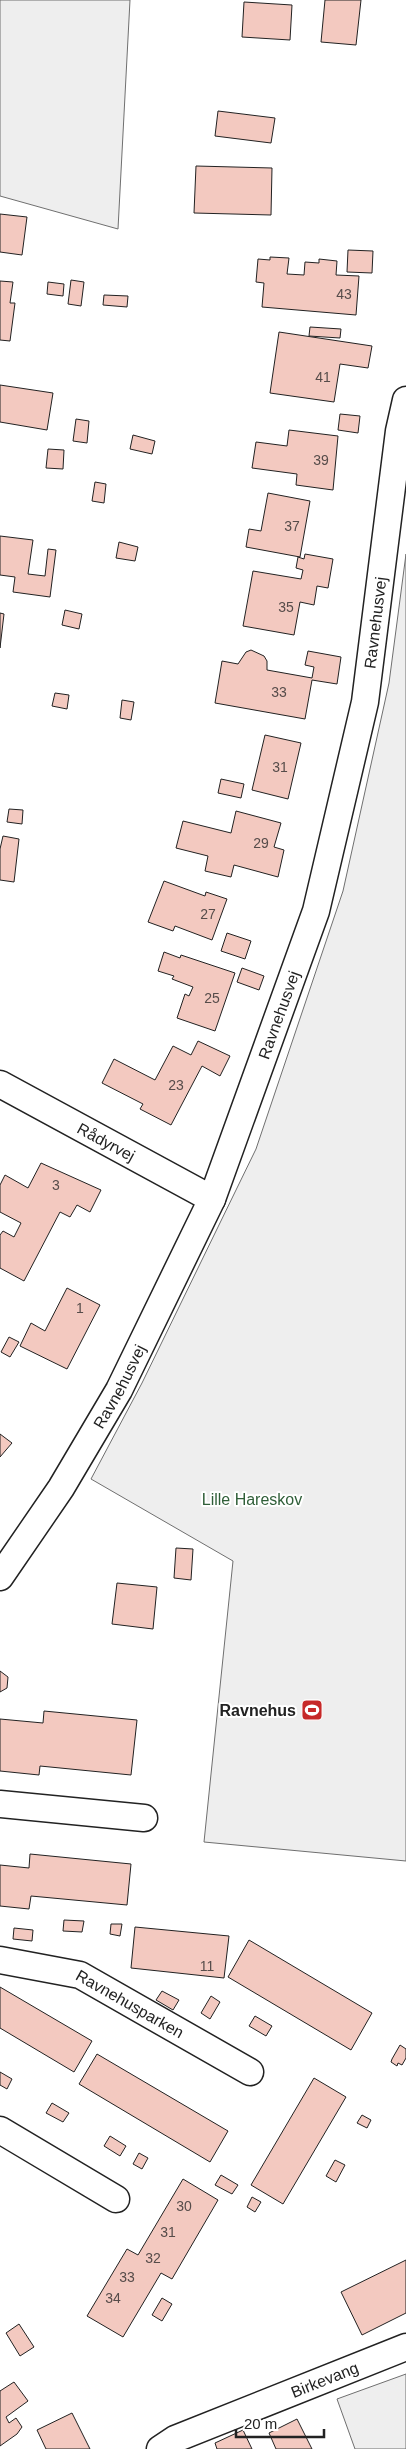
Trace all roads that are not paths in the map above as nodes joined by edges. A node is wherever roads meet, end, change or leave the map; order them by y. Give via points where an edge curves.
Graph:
1 (406, 400) edge
2 (0, 1084) edge
3 (212, 1199) junction
4 (0, 1577) edge
5 (0, 1804) edge
6 (144, 1818) dead end
7 (0, 1960) edge
8 (250, 2072) dead end
9 (0, 2130) edge
10 (116, 2199) dead end
11 (406, 2347) edge
12 (160, 2449) edge

1 - 3 street, Ravnehusvej via 399,431 366,702 316,911
2 - 3 street, Rådyrvej
3 - 4 street, Ravnehusvej via 119,1390 61,1488
5 - 6 street
7 - 8 street, Ravnehusparken via 80,1975
9 - 10 street
11 - 12 street, Birkevang via 175,2439

